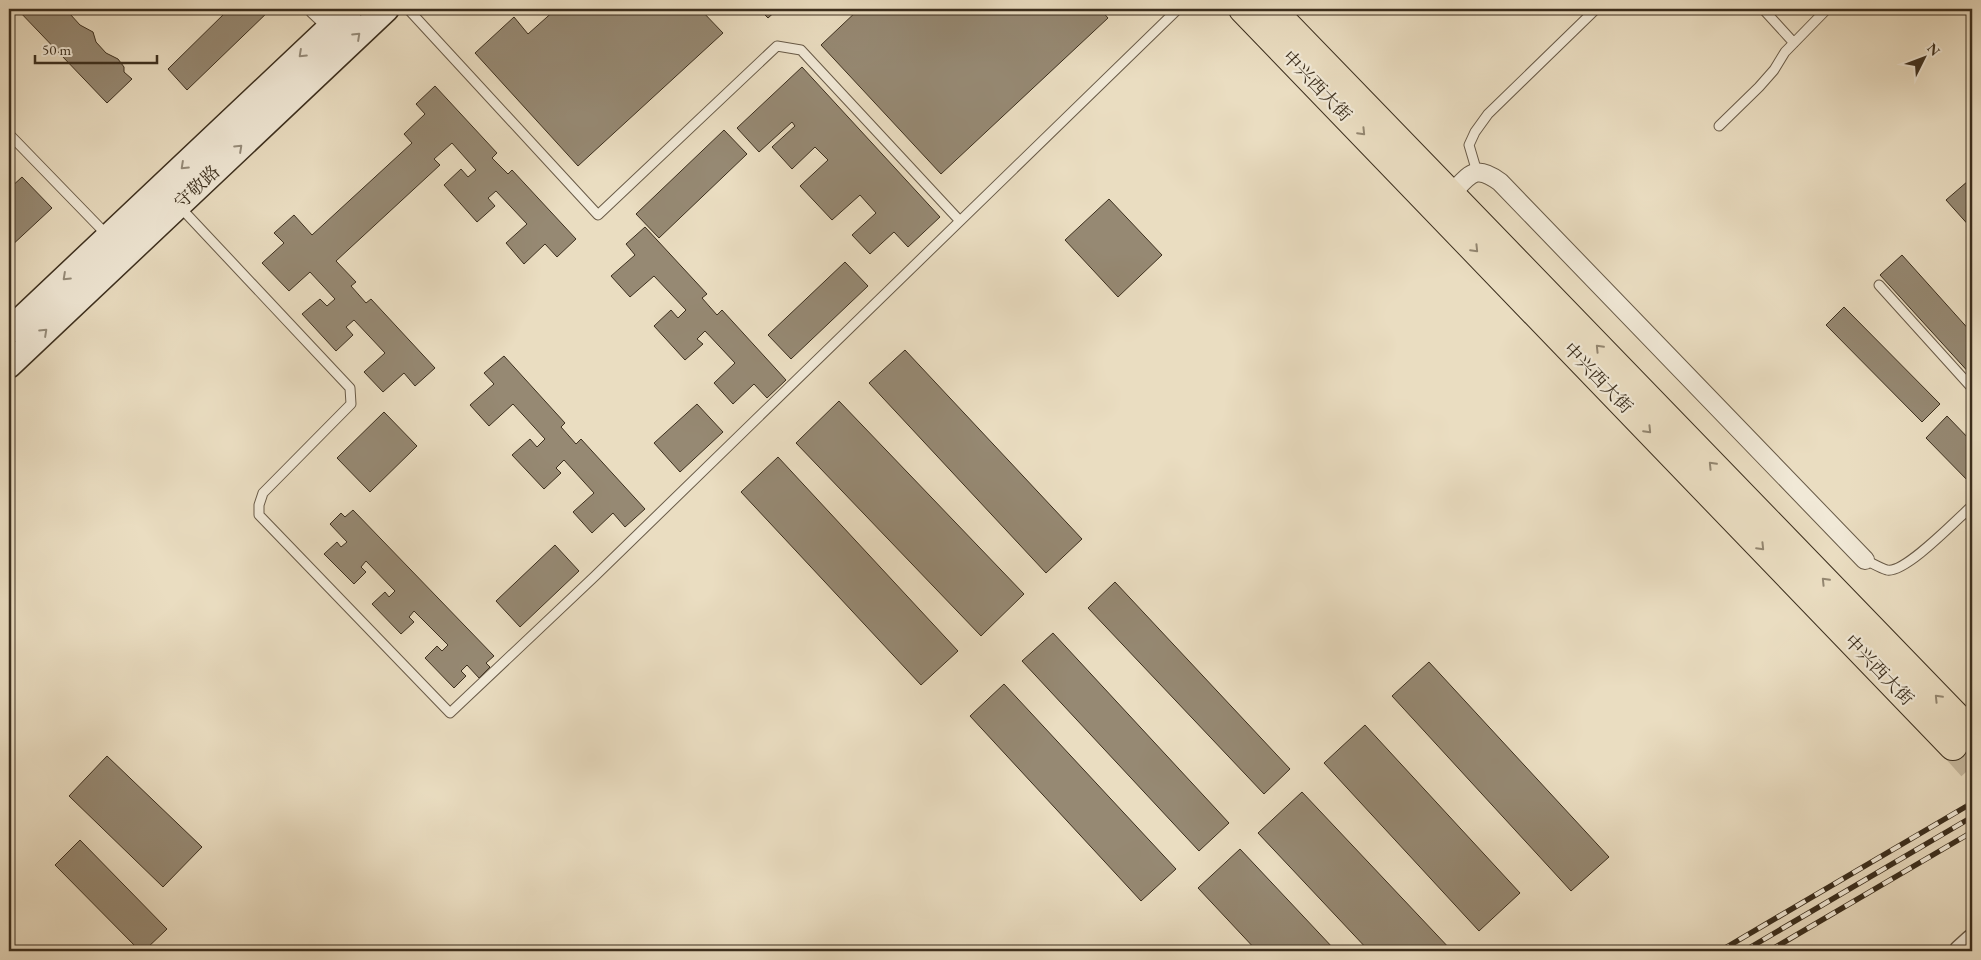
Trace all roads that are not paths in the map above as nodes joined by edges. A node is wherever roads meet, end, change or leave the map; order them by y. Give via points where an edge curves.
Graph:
1 (314, 9) edge
2 (350, 9) edge
3 (386, 9) edge
4 (408, 9) edge
5 (1178, 9) edge
6 (1244, 9) edge
7 (1271, 9) edge
8 (1596, 9) edge
9 (1763, 9) edge
10 (1827, 9) edge
11 (332, 26) junction
12 (1794, 43) junction
13 (1719, 126) dead end
14 (9, 134) edge
15 (1477, 172) junction
16 (1450, 195) junction
17 (178, 205) junction
18 (960, 221) junction
19 (109, 237) junction
20 (1879, 285) dead end
21 (9, 331) edge
22 (9, 365) edge
23 (1972, 388) edge
24 (1972, 506) edge
25 (1865, 560) joint
26 (1962, 740) edge
27 (1972, 941) edge
28 (1960, 951) edge

1 - 11 street
2 - 11 main road, 守敬路
17 -> 3 main road, 守敬路
4 - 18 lane via 598,215 777,46 801,50
5 - 18 lane
6 -> 26 main road, 中兴西大街
7 - 16 main road, 中兴西大街
8 - 15 lane via 1488,114 1469,145
9 - 12 lane
10 - 12 lane
11 -> 19 main road, 守敬路
12 - 13 lane via 1759,87
14 - 19 lane
15 - 16 street
15 - 25 street via 1484,172 1500,182
26 -> 16 main road, 中兴西大街
17 - 18 lane via 350,388 352,395 351,404 263,493 258,505 259,515 450,713
22 -> 17 main road, 守敬路
19 -> 21 main road, 守敬路
20 - 23 lane
24 - 25 lane via 1910,562 1897,569 1888,570
27 - 28 street

